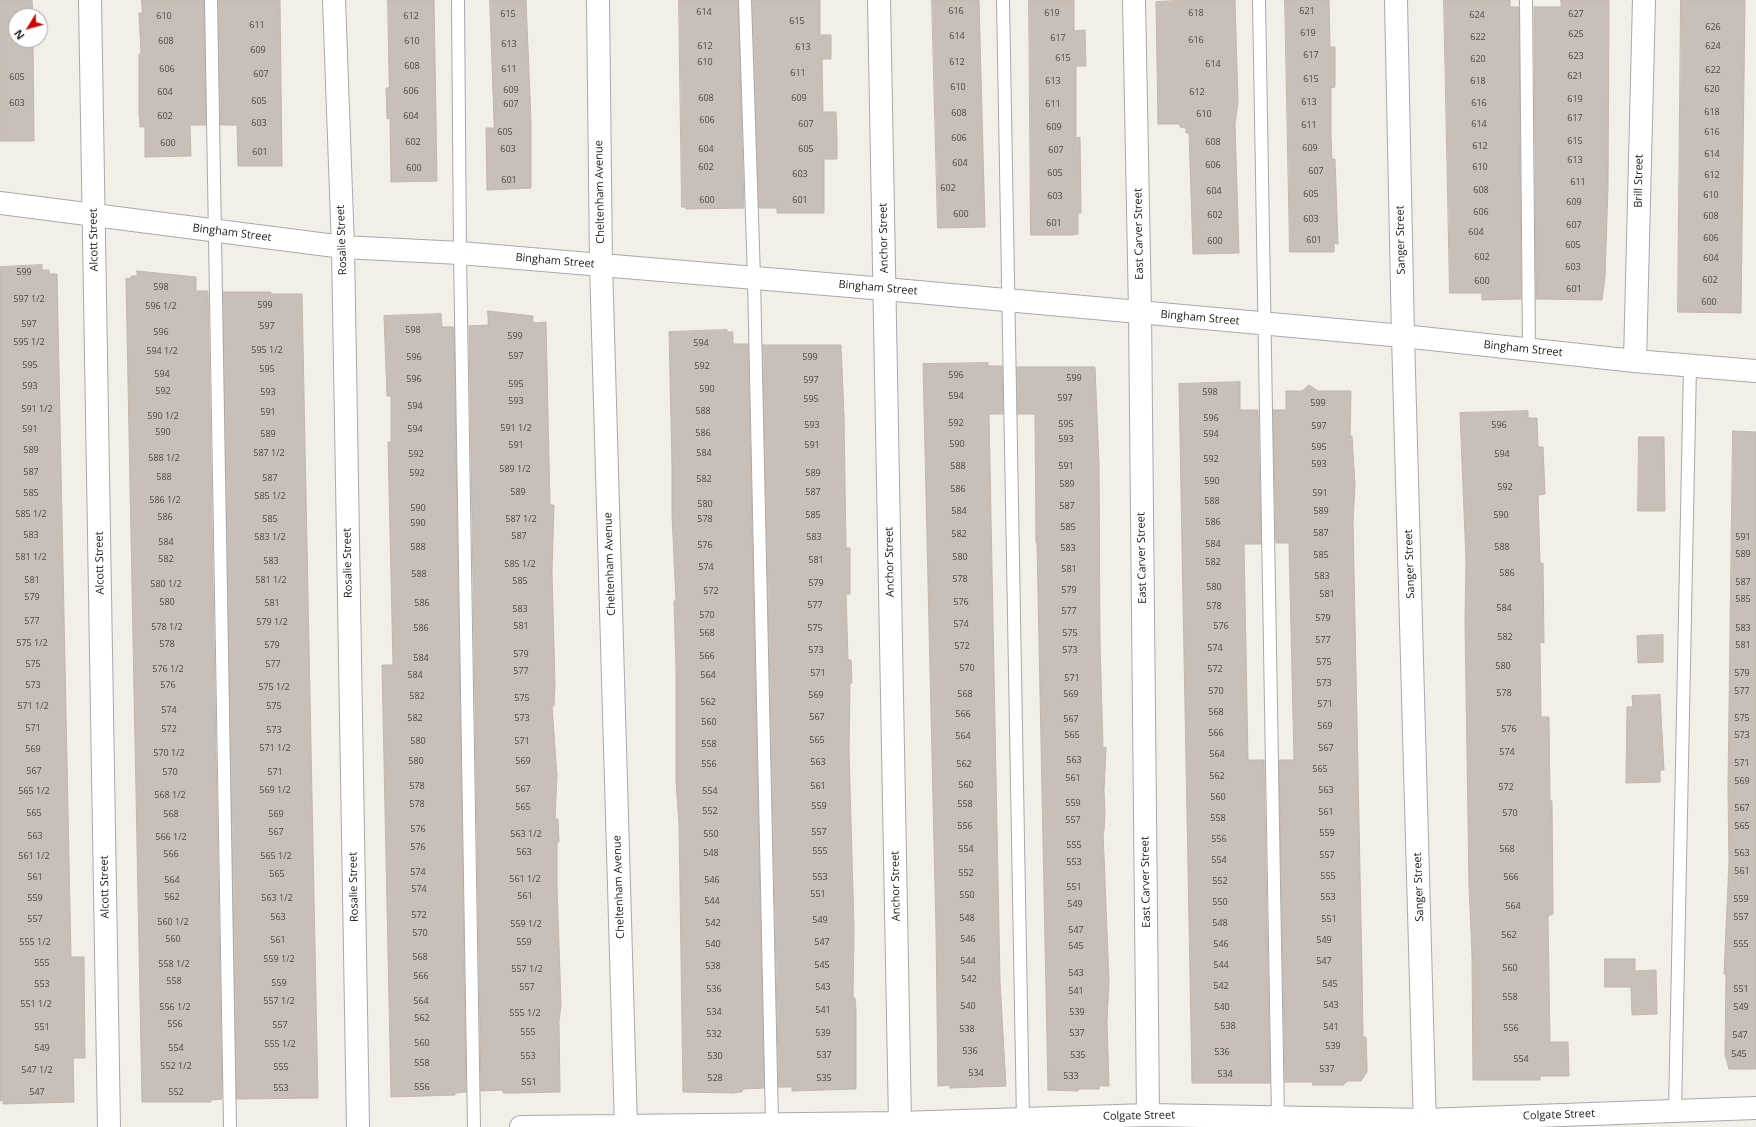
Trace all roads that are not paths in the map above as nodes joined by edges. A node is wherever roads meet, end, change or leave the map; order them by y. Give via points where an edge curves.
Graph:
1 (90, 0) edge
2 (212, 0) edge
3 (334, 0) edge
4 (458, 0) edge
5 (598, 0) edge
6 (745, 0) edge
7 (879, 0) edge
8 (1003, 0) edge
9 (1134, 0) edge
10 (1260, 0) edge
11 (1396, 0) edge
12 (1526, 0) edge
13 (1644, 0) edge
14 (0, 203) edge
15 (94, 216) junction
16 (216, 231) junction
17 (343, 247) junction
18 (460, 252) junction
19 (601, 264) junction
20 (754, 278) junction
21 (886, 289) junction
22 (1009, 300) junction
23 (1140, 312) junction
24 (1265, 323) junction
25 (1403, 336) junction
26 (1529, 350) junction
27 (1635, 361) junction
28 (1690, 365) junction
29 (1756, 371) edge
30 (1756, 1108) edge
31 (1676, 1111) junction
32 (1148, 1115) junction
33 (1278, 1118) junction
34 (1023, 1119) junction
35 (1052, 1122) edge
36 (1226, 1122) edge
37 (900, 1123) junction
38 (772, 1124) junction
39 (1425, 1124) edge
40 (626, 1126) edge
41 (108, 1127) edge
42 (230, 1127) edge
43 (358, 1127) edge
44 (474, 1127) edge
45 (521, 1127) edge

1 - 15 street, Alcott Street
2 - 16 lane
3 - 17 street, Rosalie Street
4 - 18 lane
5 - 19 street, Cheltenham Avenue
6 - 20 lane
7 - 21 street, Anchor Street
8 - 22 lane
9 - 23 street, East Carver Street
10 - 24 lane
11 - 25 street, Sanger Street
12 - 26 lane
13 - 27 street, Brill Street
14 - 15 street, Bingham Street
15 - 16 street, Bingham Street
15 - 41 street, Alcott Street
16 - 17 street, Bingham Street
16 - 42 lane
17 - 18 street, Bingham Street
17 - 43 street, Rosalie Street
18 - 19 street, Bingham Street
18 - 44 lane
19 - 20 street, Bingham Street
19 - 40 street, Cheltenham Avenue
20 - 21 street, Bingham Street
20 - 38 lane
21 - 22 street, Bingham Street
21 - 37 street, Anchor Street
22 - 23 street, Bingham Street
22 - 34 lane
23 - 24 street, Bingham Street
23 - 32 street, East Carver Street
24 - 25 street, Bingham Street
24 - 33 lane
25 - 26 street, Bingham Street
25 - 39 street, Sanger Street
26 - 27 street, Bingham Street
27 - 28 street, Bingham Street
28 - 29 street, Bingham Street
28 - 31 lane
30 - 31 street, Colgate Street
31 - 39 street, Colgate Street
32 - 35 street, Colgate Street
32 - 36 street, Colgate Street
33 - 36 street, Colgate Street
33 - 39 street, Colgate Street
34 - 35 street, Colgate Street
34 - 37 street, Colgate Street
37 - 38 street, Colgate Street
38 - 40 street, Colgate Street
40 - 45 street, Colgate Street

